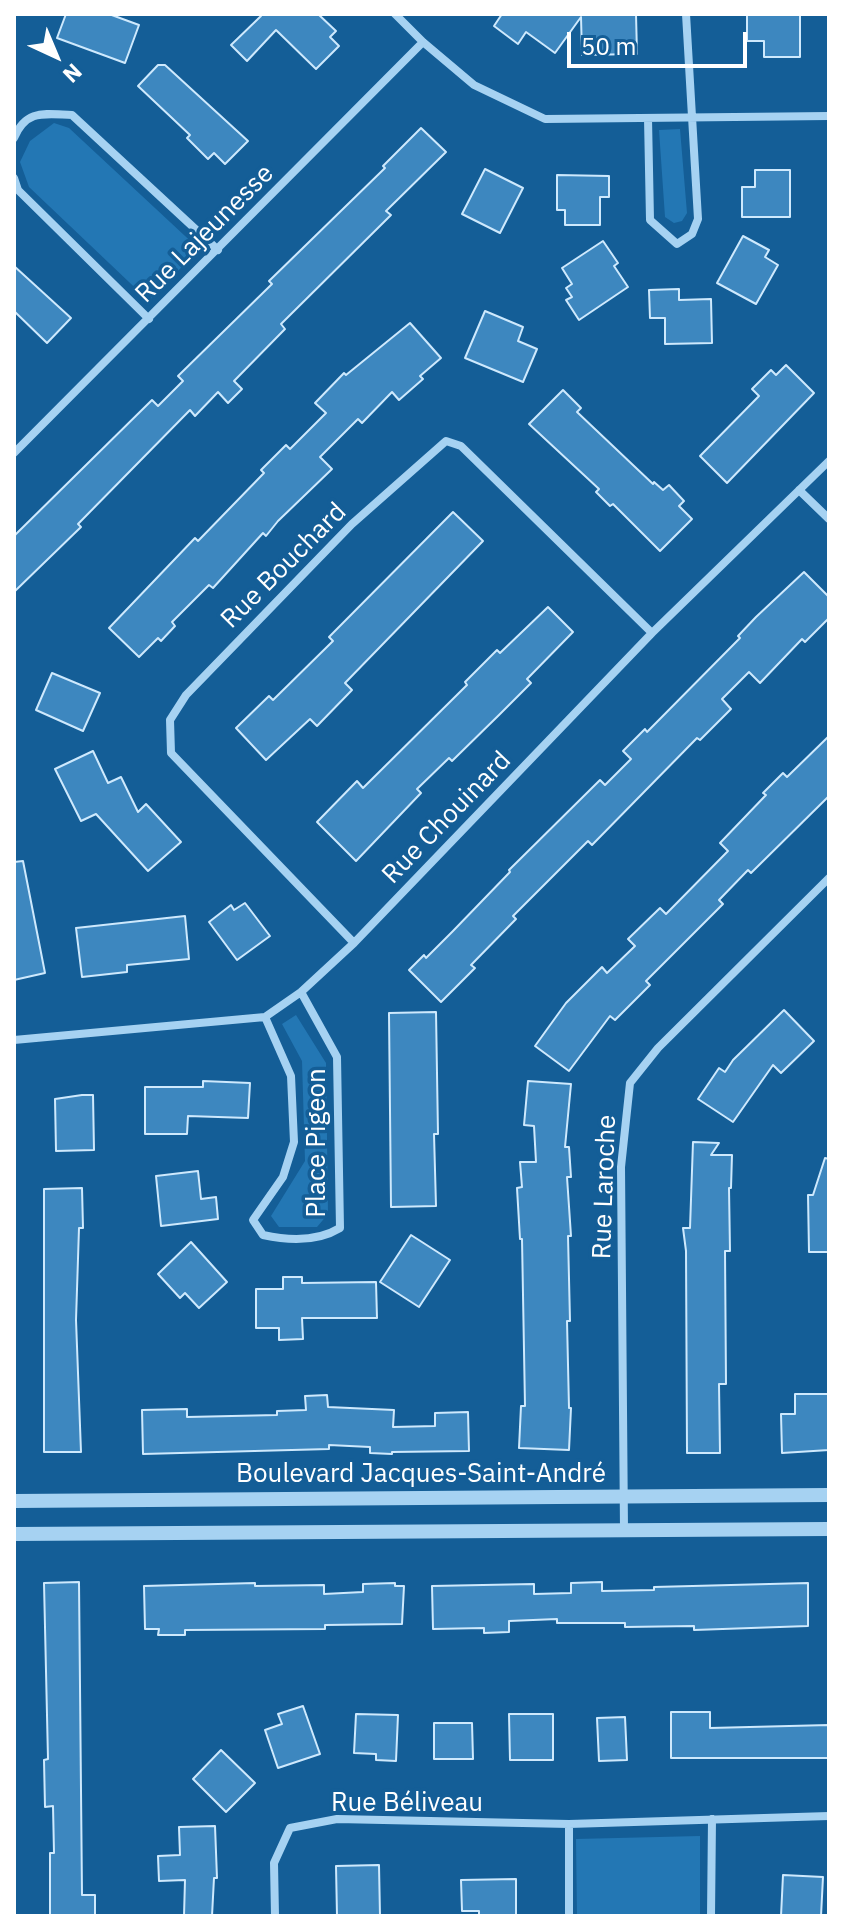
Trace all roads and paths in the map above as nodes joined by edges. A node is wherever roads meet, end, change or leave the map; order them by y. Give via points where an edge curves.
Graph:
1 (395, 14) edge
2 (686, 14) edge
3 (423, 42) junction
4 (829, 116) edge
5 (691, 117) junction
6 (648, 118) junction
7 (14, 138) edge
8 (14, 178) edge
9 (218, 250) junction
10 (149, 319) junction
11 (14, 453) edge
12 (829, 461) edge
13 (799, 490) junction
14 (829, 519) edge
15 (652, 633) junction
16 (829, 878) edge
17 (354, 943) junction
18 (301, 992) junction
19 (265, 1017) junction
20 (14, 1040) edge
21 (829, 1495) edge
22 (624, 1496) junction
23 (14, 1501) edge
24 (829, 1529) edge
25 (624, 1530) junction
26 (14, 1534) edge
27 (829, 1816) edge
28 (712, 1819) junction
29 (569, 1824) junction
30 (275, 1916) edge
31 (569, 1916) edge
32 (711, 1916) edge

1 - 3 street
2 - 5 street
3 - 6 street via 474,85 545,119
3 - 9 street, Rue Lajeunesse
4 - 5 street
5 - 6 street
5 - 6 street via 698,219 692,234 677,244 650,220
7 - 9 street via 20,124 36,114 72,115
8 - 10 street via 18,190
9 - 10 street, Rue Lajeunesse
10 - 11 street, Rue Lajeunesse
12 - 13 street, Rue Chouinard
13 - 14 street
13 - 15 street, Rue Chouinard
15 - 17 street, Rue Chouinard
15 - 17 street, Rue Bouchard via 461,446 446,441 352,524 186,695 170,720 171,753
16 - 22 street, Rue Laroche via 658,1048 630,1083 621,1167
17 - 18 street, Rue Chouinard
18 - 19 street, Rue Chouinard
18 - 19 street, Place Pigeon via 337,1057 340,1228 324,1238 263,1235 253,1220 283,1177 294,1142 291,1076
19 - 20 street, Rue Chouinard
21 - 22 street, Boulevard Jacques-Saint-André
22 - 23 street, Boulevard Jacques-Saint-André
22 - 25 street, Rue Laroche
24 - 25 street
25 - 26 street
27 - 28 street, Rue Béliveau
28 - 29 street, Rue Béliveau
28 - 32 street
29 - 30 street, Rue Béliveau via 337,1819 290,1828 274,1863
29 - 31 street

